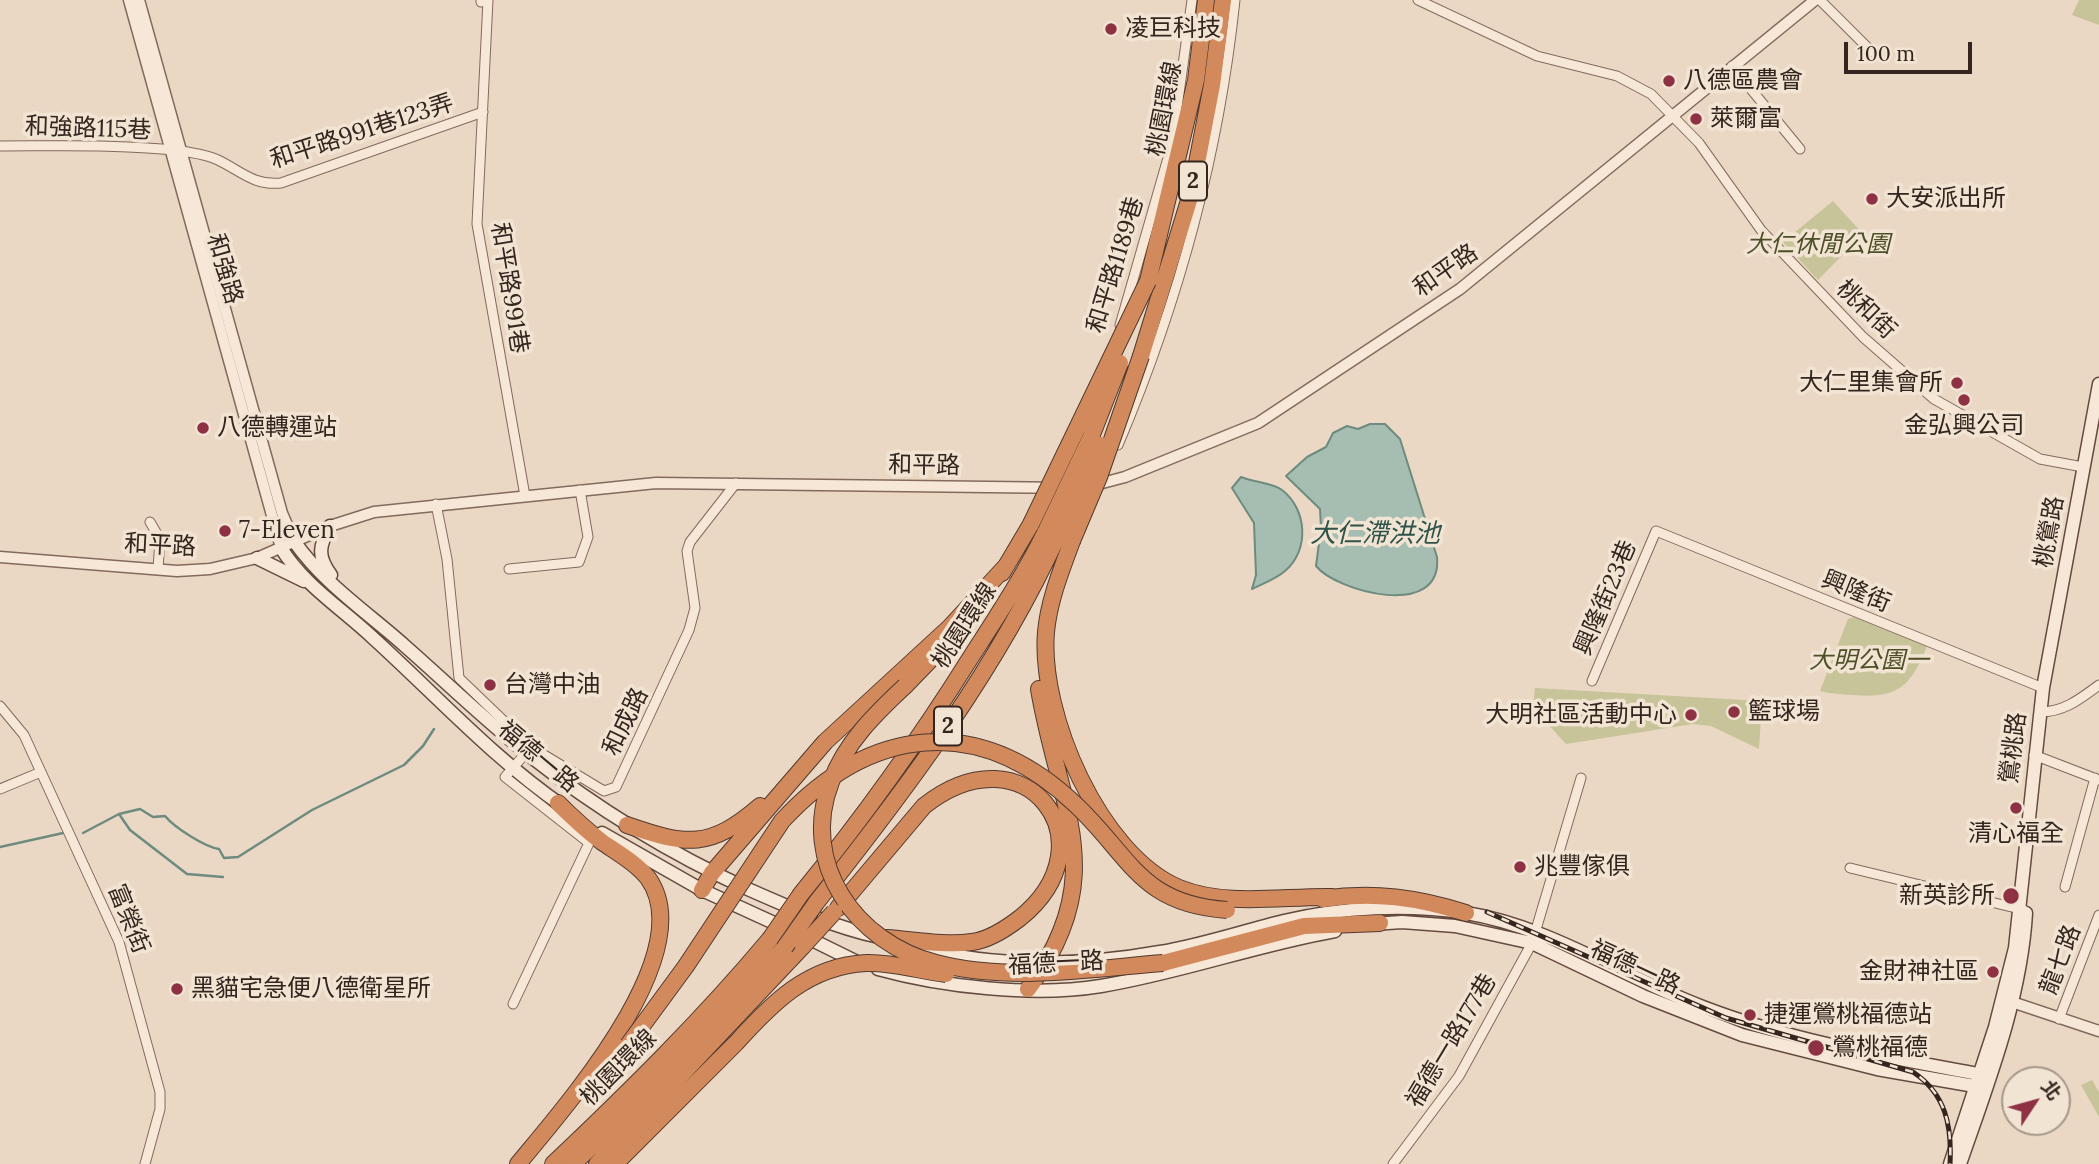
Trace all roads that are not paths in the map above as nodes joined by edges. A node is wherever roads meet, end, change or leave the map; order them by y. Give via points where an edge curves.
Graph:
1 (129, 0) edge
2 (139, 0) edge
3 (1192, 0) edge
4 (1206, 0) edge
5 (1223, 0) edge
6 (1235, 0) edge
7 (1418, 0) edge
8 (1815, 0) edge
9 (1820, 0) edge
10 (484, 1) edge
11 (1872, 52) dead end
12 (1730, 67) junction
13 (482, 112) junction
14 (1672, 115) junction
15 (0, 146) edge
16 (1800, 149) dead end
17 (175, 151) junction
18 (2099, 384) edge
19 (2084, 467) junction
20 (736, 483) junction
21 (1100, 485) junction
22 (580, 490) junction
23 (1050, 490) junction
24 (525, 496) junction
25 (436, 504) junction
26 (150, 522) dead end
27 (330, 526) junction
28 (1656, 531) joint
29 (1052, 532) junction
30 (294, 541) junction
31 (281, 548) junction
32 (0, 557) edge
33 (257, 558) junction
34 (1007, 565) junction
35 (158, 569) junction
36 (509, 569) dead end
37 (310, 585) junction
38 (376, 620) junction
39 (1592, 681) dead end
40 (2099, 685) edge
41 (2043, 688) junction
42 (0, 706) edge
43 (2044, 712) junction
44 (528, 750) junction
45 (2037, 755) junction
46 (513, 767) junction
47 (41, 772) junction
48 (797, 774) junction
49 (1581, 778) dead end
50 (2097, 779) edge
51 (0, 789) edge
52 (558, 803) junction
53 (627, 825) junction
54 (1850, 868) dead end
55 (712, 873) junction
56 (2065, 887) dead end
57 (702, 890) junction
58 (1332, 897) junction
59 (2022, 910) junction
60 (1466, 913) junction
61 (2099, 915) edge
62 (1380, 923) junction
63 (1534, 938) junction
64 (887, 939) junction
65 (778, 943) junction
66 (1071, 961) junction
67 (1048, 962) junction
68 (1163, 963) junction
69 (1065, 988) junction
70 (1028, 989) junction
71 (2007, 1000) junction
72 (513, 1004) dead end
73 (2059, 1019) junction
74 (2099, 1031) edge
75 (1983, 1081) junction
76 (145, 1164) edge
77 (519, 1164) edge
78 (553, 1164) edge
79 (573, 1164) edge
80 (597, 1164) edge
81 (615, 1164) edge
82 (1393, 1164) edge
83 (1950, 1164) edge
84 (1960, 1164) edge

1 - 17 street, 和強路
2 - 17 street, 和強路
3 - 23 street, 和平路1189巷 via 1172,144 1118,330
4 - 29 highway, 桃園環線 / 2, bridge via 1196,80 1148,281
5 - 29 highway, 桃園環線 / 2, bridge via 1191,194 1141,356 1099,477
6 - 21 street via 1201,199 1147,376
7 - 14 street, 桃和街 via 1537,56 1617,76 1651,94
8 - 12 street, 和平路
9 - 11 street
10 - 13 street, 和平路991巷
12 - 14 street, 和平路
12 - 16 street
13 - 17 street, 和平路991巷123弄 via 281,183 249,179 216,158
13 - 24 street, 和平路991巷 via 477,224
14 - 19 street, 桃和街 via 1699,143 1761,230 1863,337 1934,399 2040,458
14 - 21 street, 和平路 via 1460,289 1258,423
15 - 17 street, 和強路115巷
17 - 30 street, 和強路
17 - 31 street, 和強路
18 - 19 main road, 桃鶯路
19 - 41 main road, 桃鶯路
20 - 22 street, 和平路 via 656,483
20 - 23 street, 和平路
20 - 44 street, 和成路 via 690,542 687,551 695,608 689,630 616,787 604,791
21 - 23 street, 和平路
22 - 24 street, 和平路
22 - 36 street via 588,537 579,562
24 - 25 street, 和平路
25 - 27 street, 和平路 via 374,512
25 - 44 street, 和成路 via 447,559 459,678
26 - 35 street via 160,539
27 - 30 street, 和平路
27 - 38 main road via 320,542 322,563
28 - 39 street, 興隆街23巷
28 - 41 street, 興隆街
29 - 34 highway
29 - 58 highway via 1047,679 1071,761 1115,832 1160,879 1195,894 1236,899
29 - 65 highway, 桃園環線 / 2, bridge via 919,740 801,894
29 - 65 highway, 桃園環線 / 2, bridge via 1034,588 938,742 816,903
29 - 67 highway via 1049,588 1039,640 1040,695 1074,839 1076,868 1066,924
30 - 31 street, 和平路
30 - 38 main road, 福德一路 via 330,584
31 - 33 street, 和平路
31 - 37 main road, 福德一路
32 - 35 street, 和平路
33 - 35 street, 和平路 via 210,569
33 - 37 main road
34 - 48 highway via 950,628 866,702
34 - 68 highway, bridge via 975,614 868,723 844,755 831,782 821,825 824,860 848,908 865,926 896,950 936,963 986,971
37 - 46 main road, 福德一路
38 - 44 main road, 福德一路
40 - 43 street via 2075,704
41 - 43 main road, 鶯桃路 via 2049,701
42 - 47 street, 富榮街 via 23,735
43 - 45 main road, 鶯桃路
44 - 46 street
44 - 53 main road, 福德一路
45 - 50 street
45 - 59 main road, 鶯桃路
46 - 52 main road, 福德一路
46 - 72 street via 505,777 589,843
47 - 51 street
47 - 76 street, 富榮街 via 130,972 160,1092
48 - 53 highway via 736,824 707,839 675,840
48 - 55 highway
49 - 63 street, 福德一路177巷
50 - 56 street
52 - 57 main road, 福德一路
52 - 77 highway via 648,879 662,910 661,927 653,961 622,1026 581,1088
53 - 55 main road, 福德一路
54 - 59 street
55 - 57 highway
55 - 64 main road, 福德一路 via 839,928
57 - 70 main road, 福德一路 via 860,963 931,981
58 - 60 highway via 1392,896
58 - 77 highway, bridge via 1227,910 1175,901 1137,875 1069,799 1030,768 978,749 927,742 882,751 837,772 782,821 686,967 628,1045 578,1108
59 - 71 main road, 鶯桃路 via 2024,950
60 - 63 main road, 福德一路
60 - 66 main road, 福德一路 via 1363,908 1284,921 1161,952
61 - 73 street, 龍七路
62 - 63 main road, 福德一路 via 1455,926
62 - 68 highway via 1304,926
62 - 69 main road, 福德一路 via 1309,935 1100,986
63 - 75 main road, 福德一路 via 1752,1024
63 - 82 street, 福德一路177巷 via 1459,1076
64 - 67 main road, 福德一路 via 996,959
64 - 80 highway, bridge via 973,942 998,933 1032,908 1054,875 1059,844 1049,807 1024,785 988,778 969,779 939,793 803,946
65 - 78 highway, 桃園環線 / 2
65 - 79 highway, 桃園環線 / 2 via 659,1083
66 - 67 main road, 福德一路
66 - 69 main road via 1057,968
67 - 70 highway
68 - 81 highway, bridge via 1074,979 989,979 866,963 827,970 785,993
69 - 70 main road, 福德一路
71 - 73 street
71 - 75 main road, 鶯桃路
73 - 74 street
75 - 83 main road, 鶯桃路
75 - 84 main road, 鶯桃路

